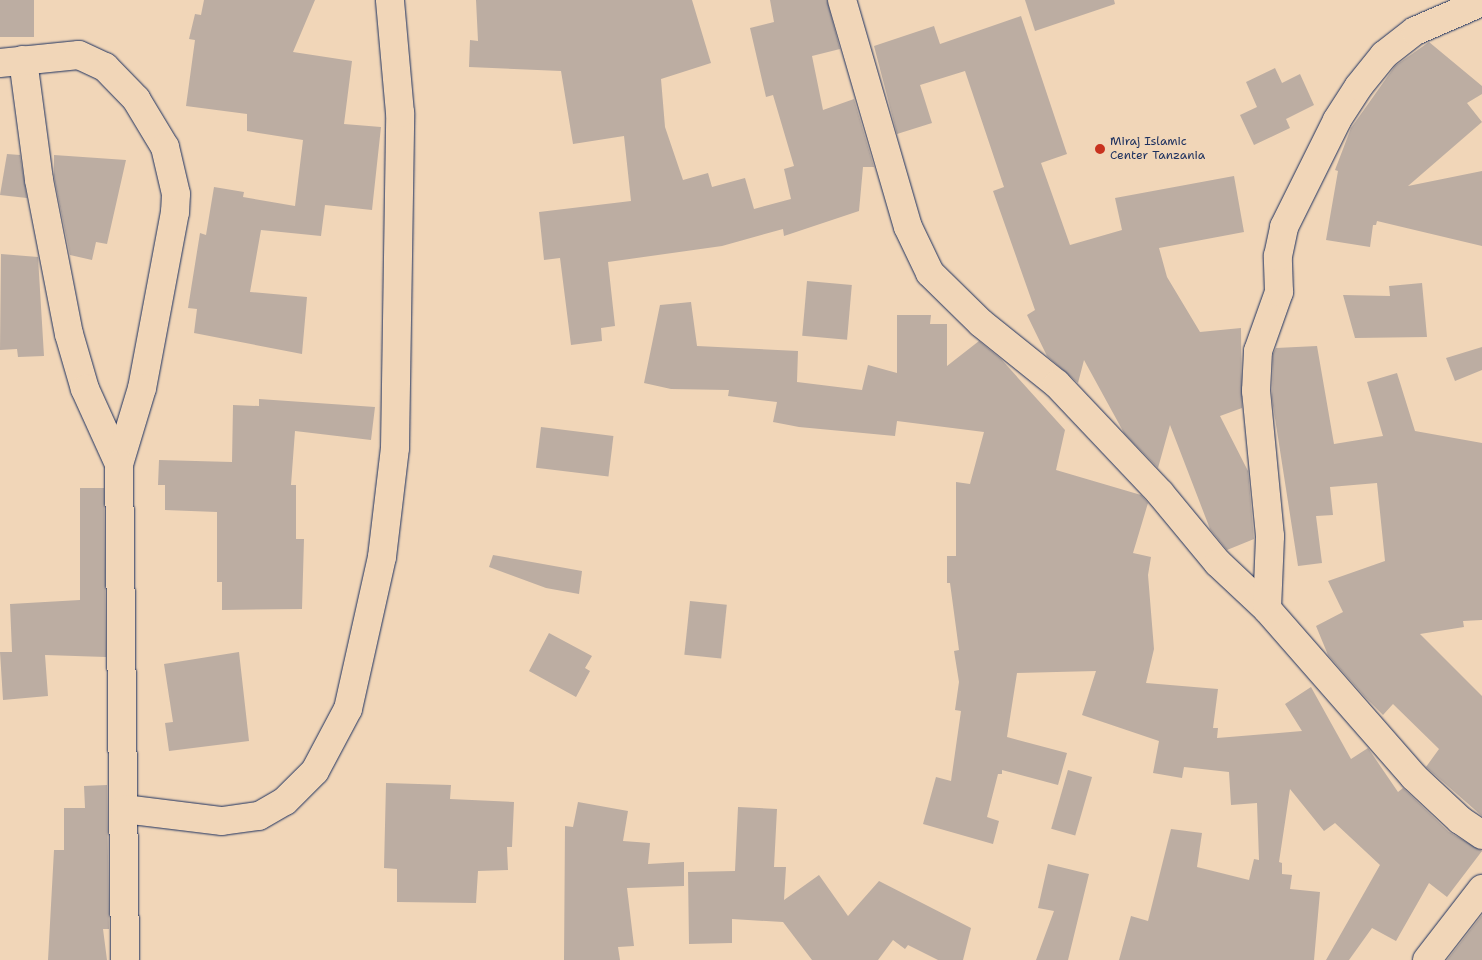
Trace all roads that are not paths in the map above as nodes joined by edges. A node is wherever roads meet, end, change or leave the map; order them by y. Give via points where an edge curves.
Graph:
1 (390, 0) edge
2 (842, 0) edge
3 (1482, 2) edge
4 (12, 62) edge
5 (119, 464) junction
6 (1267, 609) junction
7 (124, 810) junction
8 (1482, 835) edge
9 (1482, 889) edge
10 (125, 960) edge
11 (1427, 960) edge

1 - 7 street via 400,113 395,448 382,557 348,709 315,771 285,801 259,816 222,821
2 - 6 street via 908,227 930,273 981,323 1057,384 1160,494 1218,563
3 - 6 street via 1415,31 1384,55 1337,120 1284,227 1278,256 1278,292 1258,352 1256,391 1270,536
4 - 5 street via 69,334 95,414
4 - 5 street via 79,55 104,67 136,99 165,147 173,176 175,212 142,388
5 - 7 street
6 - 8 street via 1414,777 1460,820
7 - 10 street
9 - 11 street

